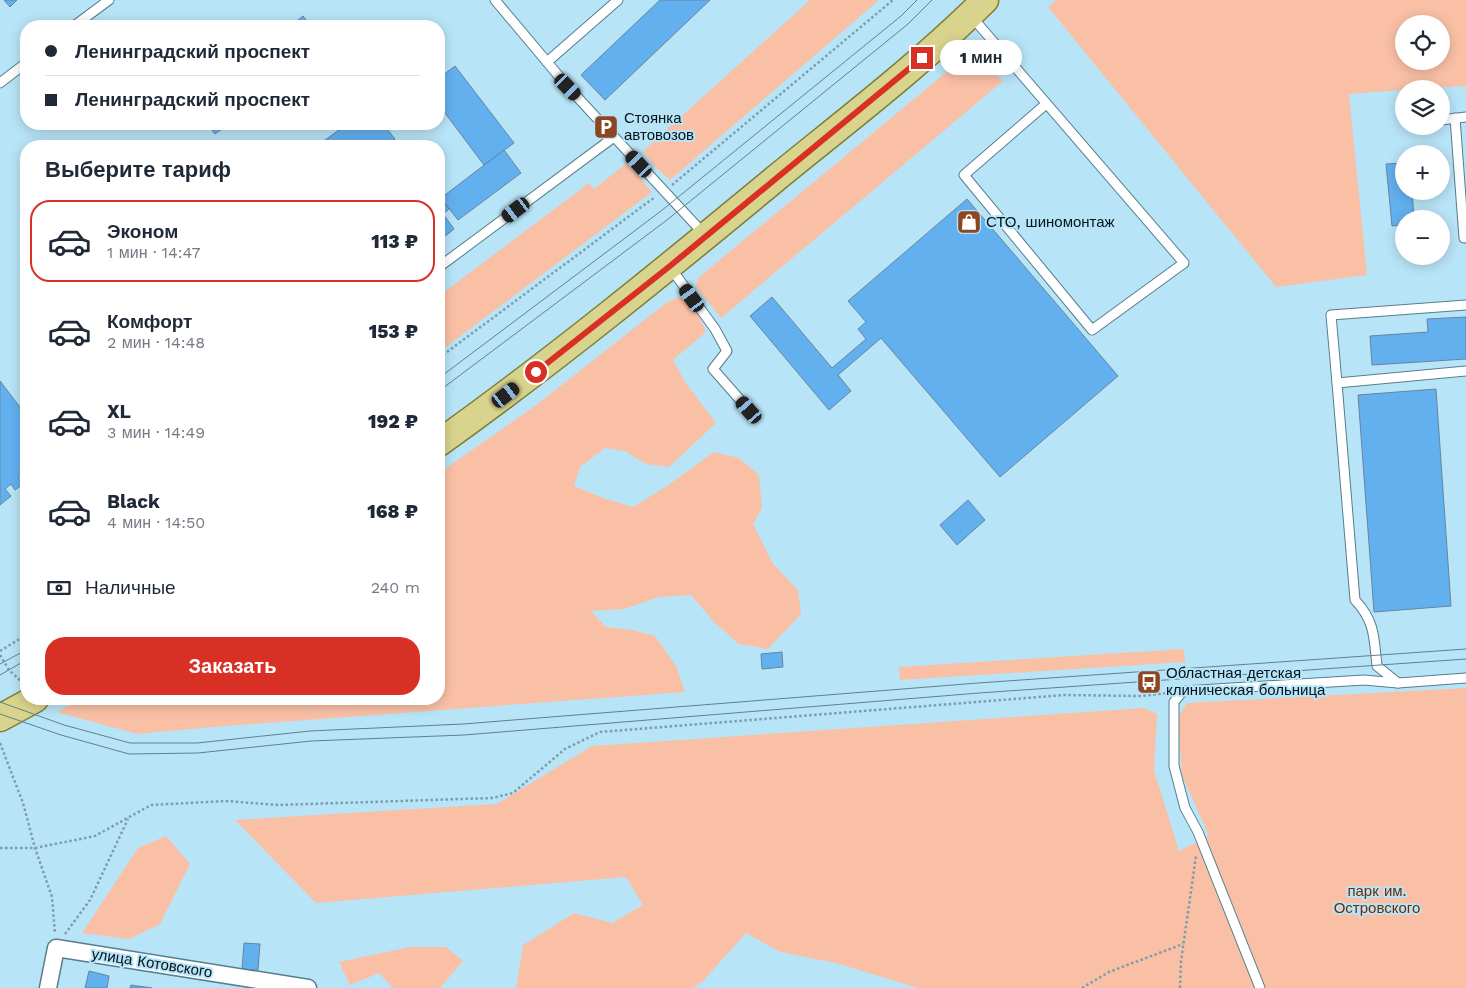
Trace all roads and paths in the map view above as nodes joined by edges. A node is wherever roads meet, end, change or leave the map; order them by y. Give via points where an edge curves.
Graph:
1 (109, 0) edge
2 (495, 0) edge
3 (618, 0) edge
4 (978, 7) edge
5 (82, 20) edge
6 (547, 62) junction
7 (20, 68) edge
8 (0, 83) edge
9 (1046, 104) junction
10 (1466, 117) edge
11 (1455, 118) junction
12 (1450, 119) edge
13 (614, 137) junction
14 (706, 236) junction
15 (1464, 238) dead end
16 (445, 263) edge
17 (670, 266) junction
18 (1466, 305) edge
19 (1466, 371) edge
20 (1337, 382) junction
21 (749, 410) dead end
22 (445, 439) edge
23 (20, 639) edge
24 (0, 653) edge
25 (1466, 678) edge
26 (20, 682) edge
27 (1398, 683) junction
28 (1184, 691) junction
29 (20, 700) edge
30 (0, 718) edge
31 (0, 743) edge
32 (129, 817) junction
33 (1198, 832) junction
34 (0, 848) edge
35 (35, 848) junction
36 (1183, 944) junction
37 (56, 948) junction
38 (48, 988) edge
39 (308, 988) edge
40 (1082, 988) edge
41 (1180, 988) edge
42 (1260, 988) edge

1 - 5 lane
2 - 6 lane
3 - 6 lane
4 - 9 lane
4 - 14 main road via 922,58
6 - 13 lane
7 - 8 lane
9 - 9 lane via 964,174 1092,330 1184,263
10 - 11 lane
11 - 12 lane
11 - 15 lane
13 - 14 lane
13 - 16 lane
14 - 17 main road
17 - 21 lane via 727,351 713,369
17 - 22 main road
18 - 20 lane via 1331,315
19 - 20 lane
20 - 27 lane via 1355,600 1371,623 1377,666
23 - 24 path
24 - 26 path
25 - 27 lane
27 - 28 lane via 1364,680
28 - 32 path via 1142,696 1064,695 600,732 565,749 513,793 492,798 278,806 226,801 185,802 152,805
28 - 33 lane via 1174,702 1174,766 1185,808
29 - 30 main road
31 - 35 path via 23,803
32 - 35 path via 95,836
32 - 37 path via 90,900
33 - 36 path
33 - 42 lane
34 - 35 path
35 - 37 path via 52,897
36 - 40 path via 1109,972
36 - 41 path
37 - 38 street
37 - 39 street, улица Котовского

